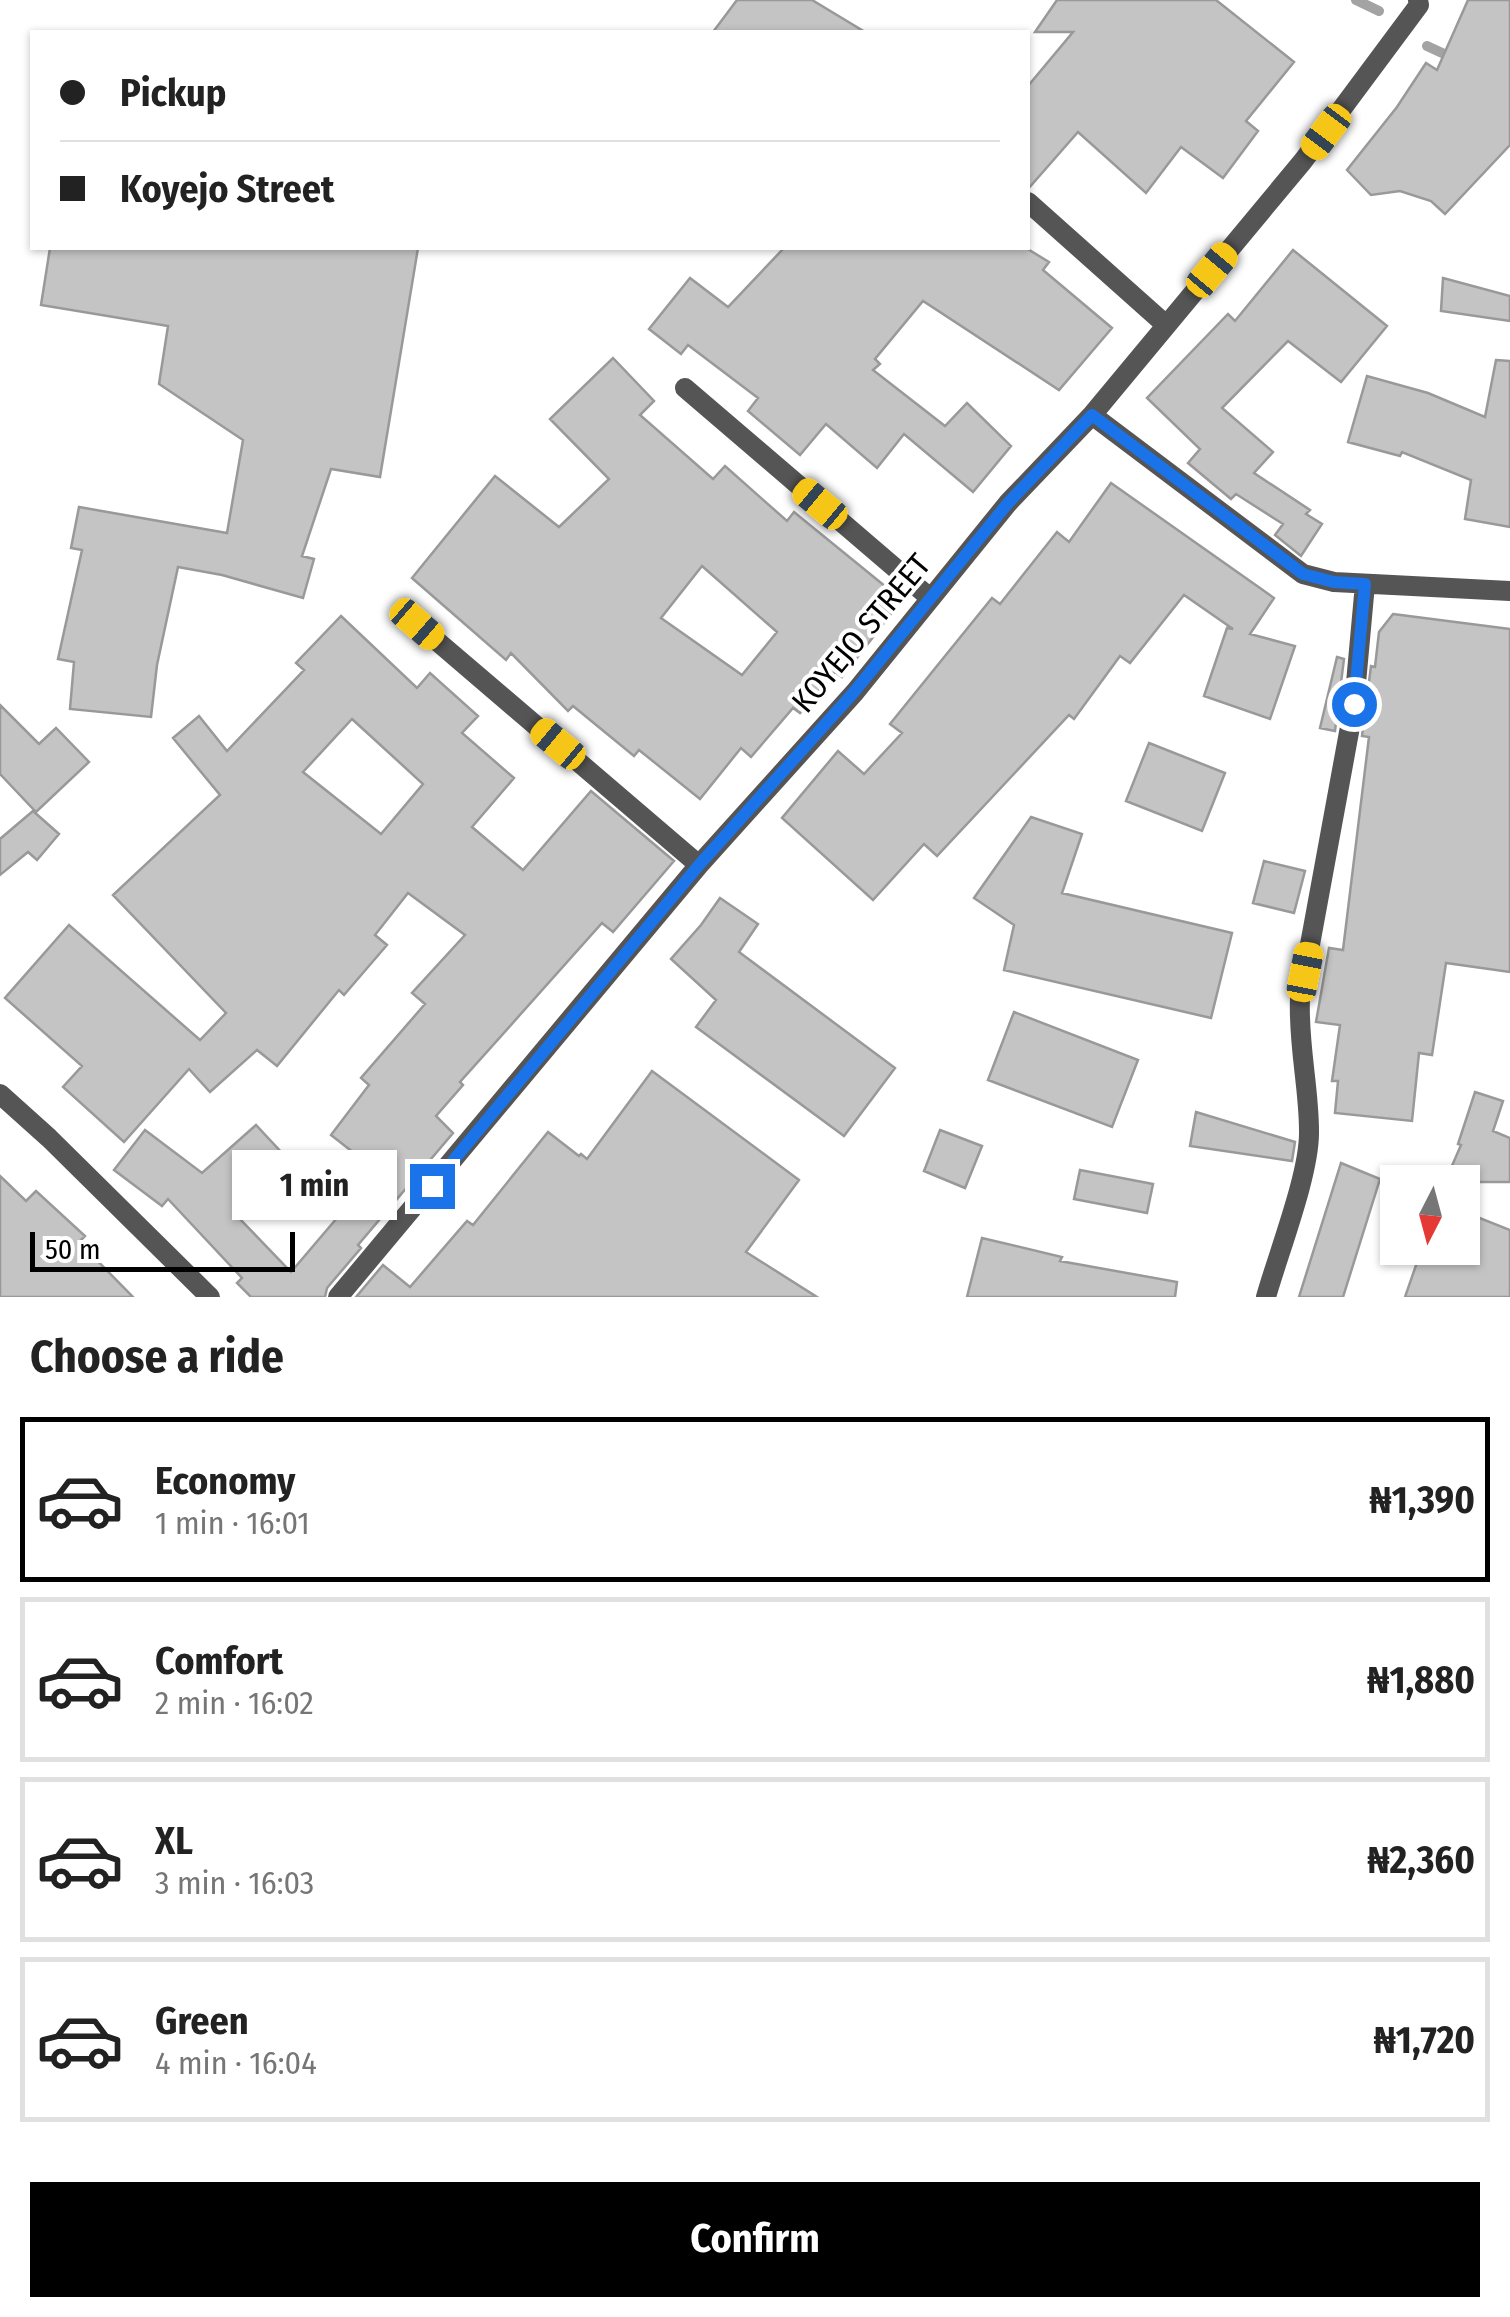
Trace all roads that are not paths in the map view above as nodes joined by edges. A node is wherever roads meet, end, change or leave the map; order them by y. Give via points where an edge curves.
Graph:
1 (1418, 0) edge
2 (1030, 204) edge
3 (1166, 325) junction
4 (685, 388) dead end
5 (1092, 415) junction
6 (1365, 584) junction
7 (1510, 591) edge
8 (929, 598) junction
9 (417, 624) dead end
10 (699, 865) junction
11 (0, 1094) edge
12 (210, 1297) edge
13 (338, 1297) edge
14 (1266, 1297) edge

1 - 3 street, KOYEJO STREET via 1303,161
2 - 3 street
3 - 5 street, KOYEJO STREET
4 - 8 street
5 - 6 street via 1303,574
5 - 8 street, KOYEJO STREET
6 - 7 street
6 - 14 street via 1354,704 1300,999 1310,1134
8 - 10 street, KOYEJO STREET
9 - 10 street
10 - 13 street, KOYEJO STREET
11 - 12 street

